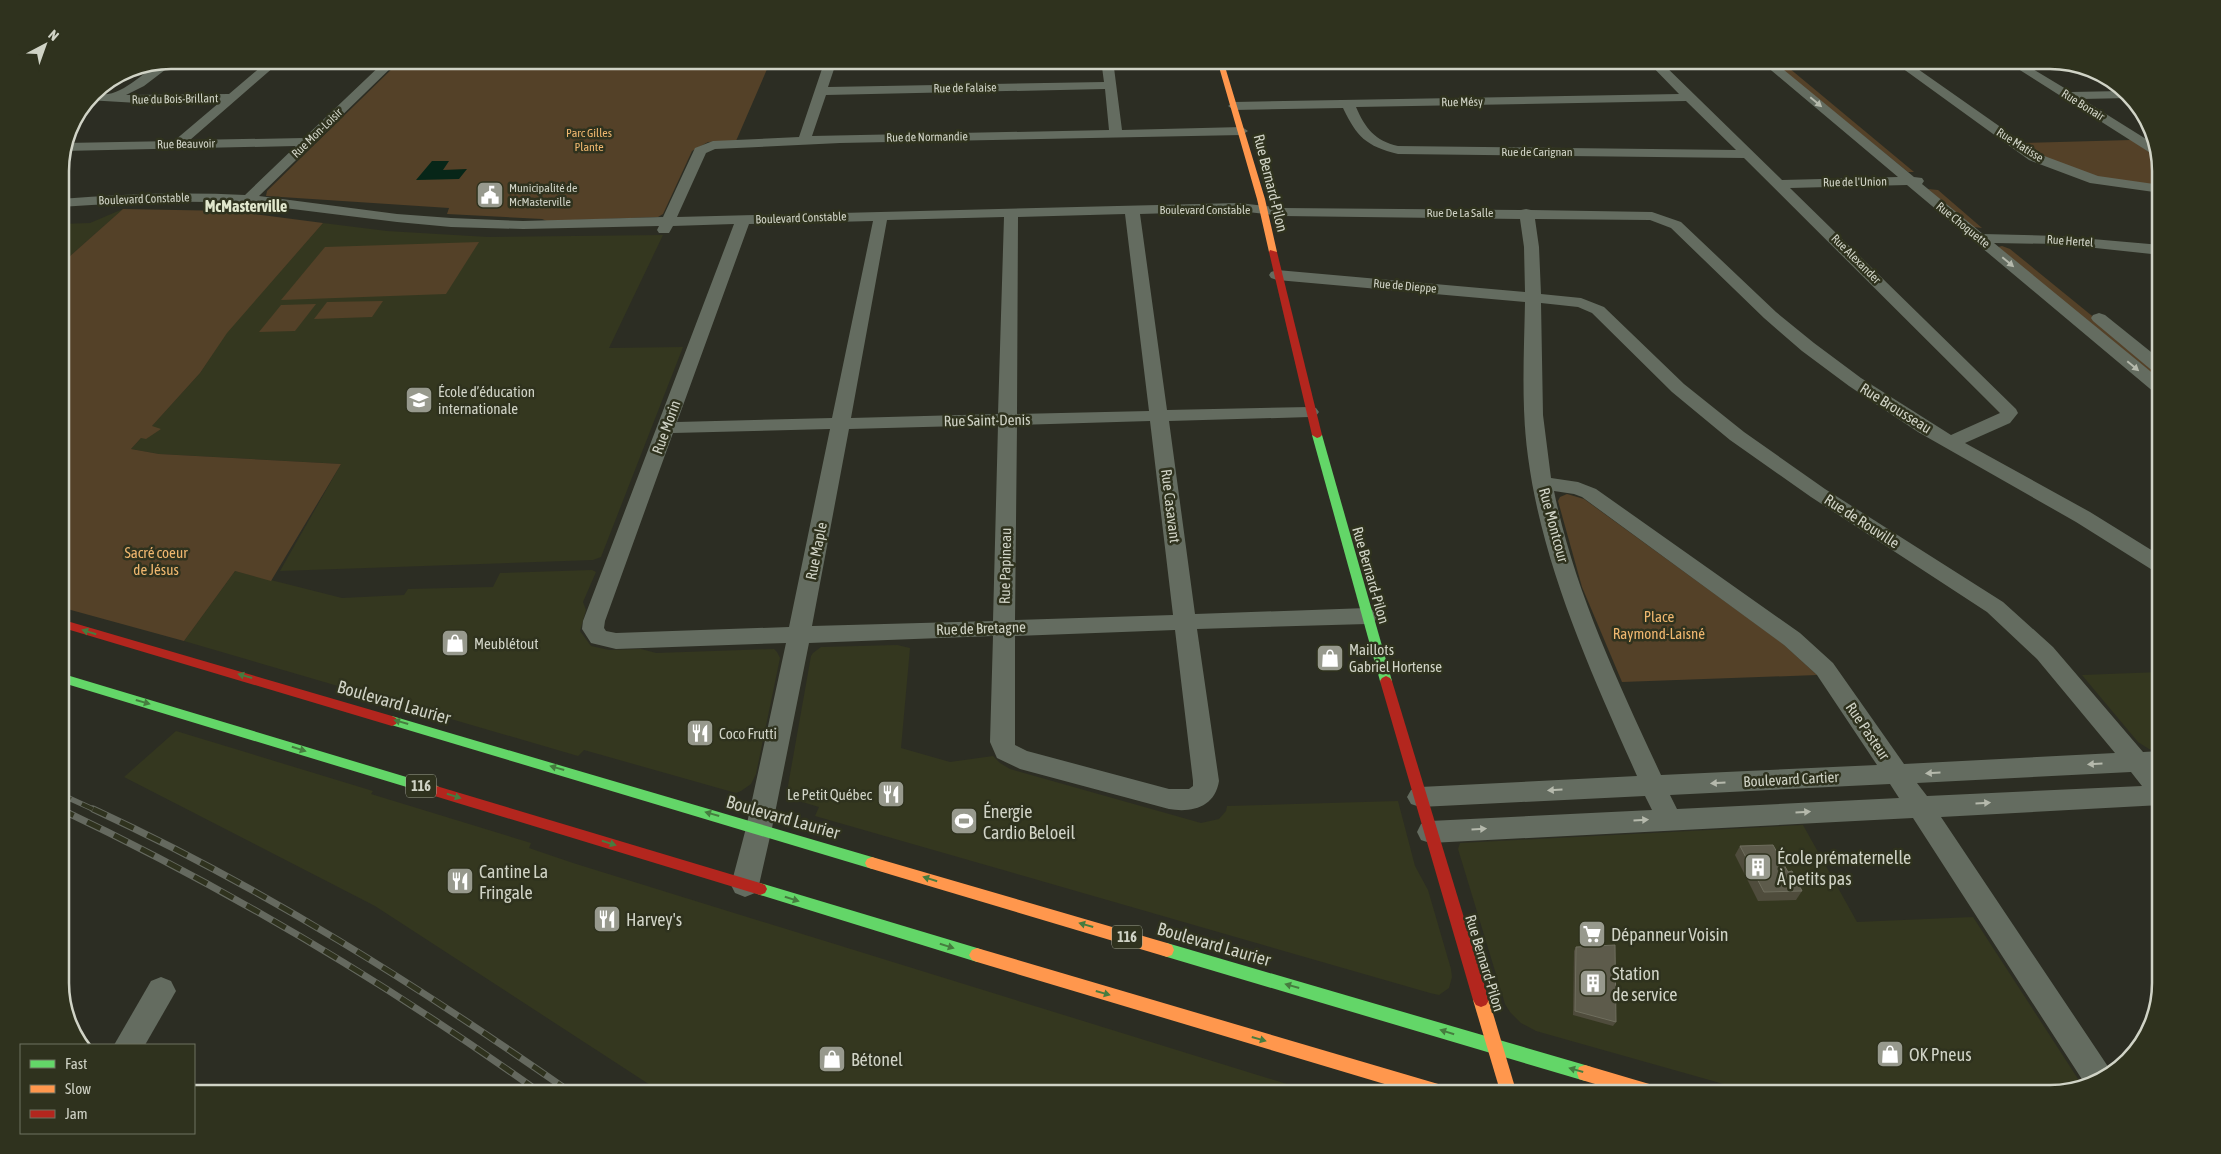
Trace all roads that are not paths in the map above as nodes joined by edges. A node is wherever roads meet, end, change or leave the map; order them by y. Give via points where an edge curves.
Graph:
1 (266, 69) edge
2 (384, 69) edge
3 (828, 69) edge
4 (1108, 69) edge
5 (1222, 69) edge
6 (1661, 69) edge
7 (1776, 69) edge
8 (1793, 69) edge
9 (1910, 69) edge
10 (2024, 69) edge
11 (158, 70) edge
12 (1110, 85) junction
13 (820, 91) junction
14 (2119, 95) edge
15 (2068, 96) junction
16 (1691, 97) junction
17 (100, 98) edge
18 (110, 98) junction
19 (232, 98) junction
20 (1348, 104) junction
21 (1234, 106) junction
22 (1242, 131) junction
23 (1116, 133) junction
24 (804, 141) junction
25 (307, 142) junction
26 (178, 144) junction
27 (2149, 146) edge
28 (72, 147) edge
29 (1747, 154) junction
30 (1910, 181) junction
31 (1930, 181) junction
32 (1779, 184) junction
33 (2152, 188) edge
34 (69, 202) edge
35 (244, 203) junction
36 (69, 208) edge
37 (1263, 211) junction
38 (1132, 213) junction
39 (1526, 213) junction
40 (1011, 216) junction
41 (1656, 217) joint
42 (881, 220) junction
43 (742, 224) junction
44 (666, 226) junction
45 (2000, 237) junction
46 (1979, 238) junction
47 (2152, 249) edge
48 (1277, 275) junction
49 (2071, 296) dead end
50 (1533, 297) junction
51 (2086, 308) dead end
52 (2152, 362) edge
53 (2152, 382) edge
54 (1310, 412) junction
55 (1159, 415) junction
56 (1008, 420) junction
57 (841, 423) junction
58 (665, 428) junction
59 (1950, 442) junction
60 (1542, 483) junction
61 (2152, 560) edge
62 (1367, 616) junction
63 (1186, 622) junction
64 (69, 626) edge
65 (1004, 627) junction
66 (596, 635) joint
67 (799, 636) junction
68 (69, 680) edge
69 (2149, 761) edge
70 (1898, 774) junction
71 (1654, 786) junction
72 (2152, 795) edge
73 (1420, 796) junction
74 (1196, 799) joint
75 (1919, 806) junction
76 (1668, 818) junction
77 (759, 828) junction
78 (1430, 832) junction
79 (745, 885) junction
80 (161, 991) dead end
81 (130, 1044) edge
82 (1494, 1046) junction
83 (2097, 1074) edge
84 (1415, 1085) edge
85 (1506, 1085) edge
86 (1626, 1085) edge

1 - 19 street
2 - 25 street, Rue Mon-Loisir
3 - 13 street
4 - 12 street
5 - 21 main road, Rue Bernard-Pilon
6 - 16 street, Rue Alexander
7 -> 30 street, Rue Choquette
8 - 31 street, Rue Choquette
9 - 33 street, Rue Matisse via 2034,157 2095,180
10 - 15 street, Rue Bonair
11 - 18 street
12 - 13 street, Rue de Falaise
12 - 23 street
13 - 24 street
14 - 15 street
15 - 27 street, Rue Bonair
16 - 20 street, Rue Mésy
16 - 29 street, Rue Alexander
17 - 18 street, Rue du Bois-Brillant
18 - 19 street, Rue du Bois-Brillant
19 - 26 street
20 - 21 street, Rue Mésy
20 - 29 street, Rue de Carignan via 1366,137 1379,145 1398,150
21 - 22 main road, Rue Bernard-Pilon
22 - 23 street, Rue de Normandie
22 - 37 main road, Rue Bernard-Pilon
23 - 24 street, Rue de Normandie
24 - 44 street, Rue de Normandie via 705,147 700,151
25 - 26 street, Rue Beauvoir
25 - 35 street, Rue Mon-Loisir
26 - 28 street, Rue Beauvoir
29 - 32 street, Rue Alexander
30 - 31 street, Rue de l'Union
30 - 32 street, Rue de l'Union
30 - 46 street, Rue Choquette
31 - 45 street, Rue Choquette
32 - 59 street, Rue Alexander via 2007,409 2009,413 2004,418
34 - 35 street, Boulevard Constable via 168,197
35 - 36 street, Boulevard Constable
35 - 44 street, Boulevard Constable via 441,230
37 - 38 street, Boulevard Constable via 1240,214
37 - 39 street, Rue De La Salle
37 - 48 main road, Rue Bernard-Pilon
38 - 40 street, Boulevard Constable
38 - 55 street, Rue Casavant
39 - 41 street, Rue De La Salle
39 - 50 street, Rue Montcour via 1532,251
40 - 42 street, Boulevard Constable
40 - 56 street, Rue Papineau
41 - 59 street, Rue Brousseau via 1676,225 1770,315 1830,364 1902,414
42 - 43 street, Boulevard Constable
42 - 57 street, Rue Maple
43 - 44 street, Boulevard Constable
43 - 58 street, Rue Morin
45 - 46 street, Rue Hertel
45 - 47 street, Rue Hertel
45 - 49 street, Rue Choquette
46 -> 53 street, Rue Choquette
48 - 50 street, Rue de Dieppe
48 - 54 main road, Rue Bernard-Pilon
50 - 60 street, Rue Montcour via 1533,400
50 - 69 street, Rue de Rouville via 1576,302 1598,310 1678,388 1737,436 1818,493 1994,607 2045,653
51 - 52 street
54 - 55 street, Rue Saint-Denis
54 - 62 main road, Rue Bernard-Pilon
55 - 56 street, Rue Saint-Denis
55 - 63 street, Rue Casavant
56 - 57 street, Rue Saint-Denis
56 - 65 street, Rue Papineau
57 - 58 street, Rue Saint-Denis
57 - 67 street, Rue Maple
58 - 66 street, Rue Morin via 594,621
59 - 61 street, Rue Brousseau via 2083,517
60 - 70 street, Rue Pasteur via 1578,488 1589,494 1805,649 1833,679
60 - 71 street, Rue Montcour via 1558,548 1587,632
62 - 63 street, Rue de Bretagne
62 - 73 main road, Rue Bernard-Pilon
63 - 65 street, Rue de Bretagne
63 - 74 street, Rue Casavant via 1206,781 1205,789
77 -> 64 main road, Boulevard Laurier / 116
65 - 67 street, Rue de Bretagne
65 - 74 street, Rue Papineau via 1001,735 1010,754 1169,799
66 - 67 street, Rue de Bretagne via 616,641
67 - 77 street, Rue Maple
68 -> 79 main road, 116
69 -> 70 street, Boulevard Cartier
70 -> 71 street, Boulevard Cartier
70 - 75 street, Rue Pasteur
71 -> 73 street, Boulevard Cartier
71 - 76 street, Rue Montcour
75 -> 72 street
73 - 78 main road, Rue Bernard-Pilon
76 -> 75 street
75 - 83 street, Rue Pasteur
78 -> 76 street
77 - 79 street, Rue Maple
82 -> 77 main road, Boulevard Laurier / 116
78 - 82 main road, Rue Bernard-Pilon
79 -> 84 main road, 116
80 - 81 street
82 - 85 main road, Rue Bernard-Pilon
86 -> 82 main road, 116

